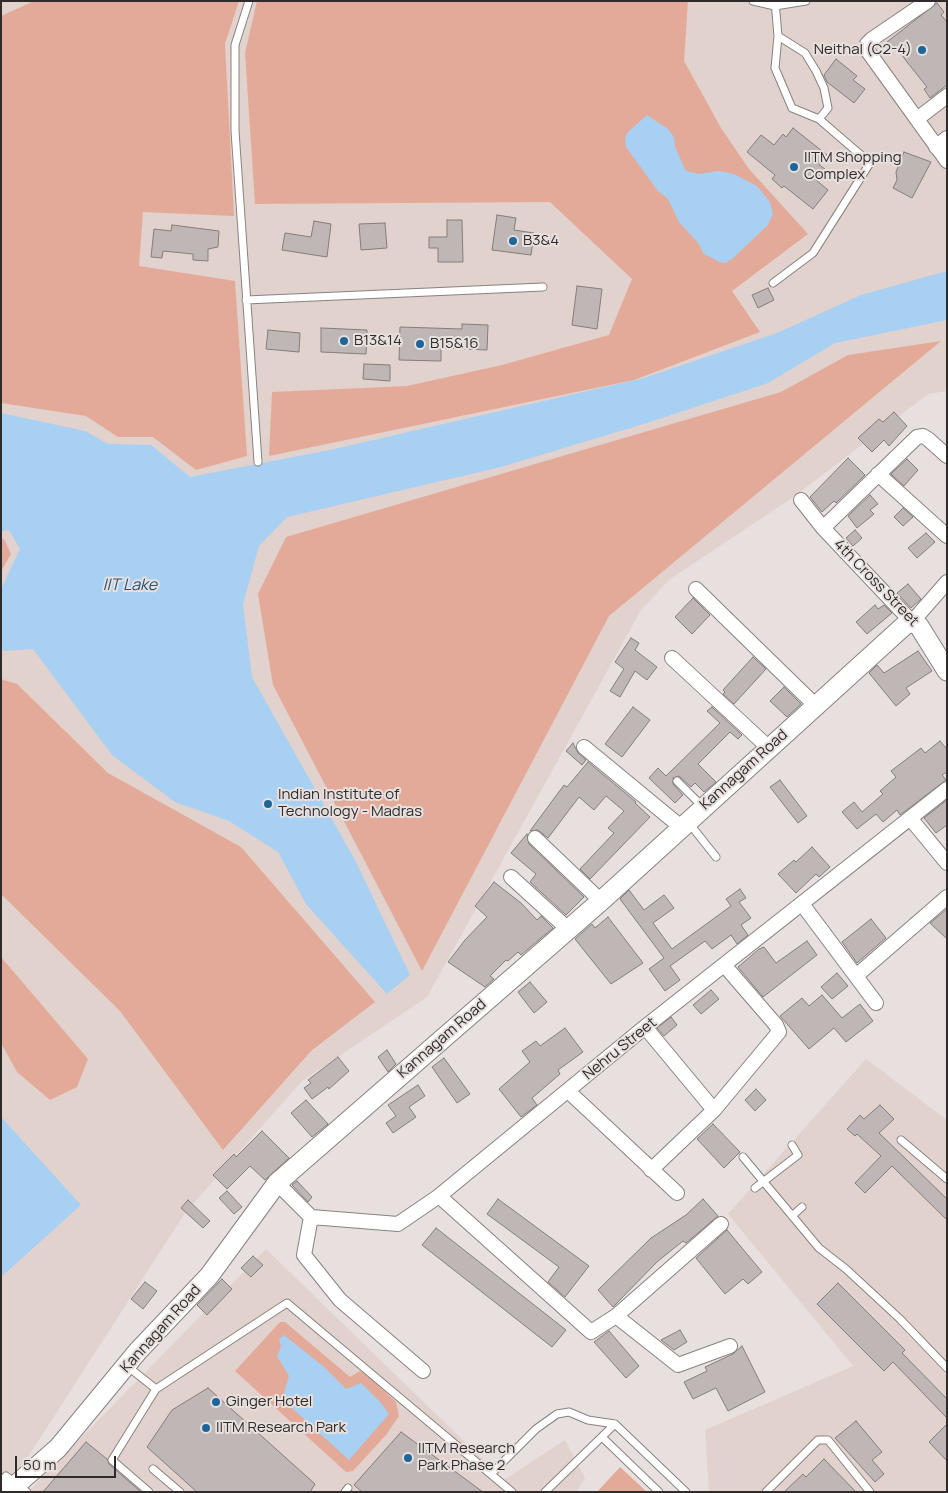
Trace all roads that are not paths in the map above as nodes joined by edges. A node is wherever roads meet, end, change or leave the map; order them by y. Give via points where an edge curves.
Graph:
1 (249, 1) edge
2 (752, 1) edge
3 (806, 1) edge
4 (928, 1) edge
5 (775, 4) edge
6 (778, 36) junction
7 (947, 96) edge
8 (819, 119) junction
9 (917, 119) junction
10 (941, 143) edge
11 (947, 161) edge
12 (774, 283) dead end
13 (542, 288) dead end
14 (246, 300) junction
15 (946, 455) edge
16 (258, 462) dead end
17 (878, 474) junction
18 (800, 500) dead end
19 (823, 528) junction
20 (947, 536) edge
21 (947, 582) edge
22 (696, 589) dead end
23 (912, 622) junction
24 (672, 658) dead end
25 (947, 671) edge
26 (816, 706) junction
27 (584, 747) dead end
28 (769, 748) junction
29 (677, 781) dead end
30 (947, 789) edge
31 (703, 807) junction
32 (910, 818) junction
33 (684, 824) junction
34 (535, 838) dead end
35 (716, 856) dead end
36 (947, 863) edge
37 (511, 877) dead end
38 (947, 897) edge
39 (601, 901) junction
40 (802, 904) junction
41 (568, 929) junction
42 (725, 966) junction
43 (856, 976) junction
44 (876, 1003) dead end
45 (645, 1028) junction
46 (568, 1091) junction
47 (714, 1110) junction
48 (901, 1140) dead end
49 (792, 1145) dead end
50 (743, 1157) dead end
51 (651, 1170) junction
52 (947, 1179) edge
53 (763, 1181) junction
54 (277, 1183) junction
55 (755, 1188) dead end
56 (677, 1193) dead end
57 (439, 1196) junction
58 (802, 1208) dead end
59 (792, 1216) junction
60 (311, 1218) junction
61 (721, 1224) dead end
62 (616, 1316) junction
63 (730, 1346) dead end
64 (126, 1365) junction
65 (947, 1368) edge
66 (423, 1371) dead end
67 (156, 1389) junction
68 (615, 1424) junction
69 (602, 1437) junction
70 (153, 1469) dead end
71 (491, 1474) junction
72 (12, 1485) edge
73 (149, 1492) edge
74 (180, 1492) edge
75 (512, 1492) edge
76 (545, 1492) edge
77 (659, 1492) edge
78 (686, 1492) edge
79 (766, 1492) edge
80 (870, 1492) edge

1 - 14 lane via 235,46 235,131
2 - 5 lane
3 - 5 lane
4 - 9 street via 867,44 867,50
5 - 6 lane
6 - 8 lane via 775,68 792,108
6 - 8 lane via 804,53 816,71 828,108
7 - 9 street
8 - 12 lane via 870,164 813,253
9 - 10 street
10 - 11 street
13 - 14 lane
14 - 16 lane
15 - 17 street via 920,436
17 - 19 street
17 - 20 street
18 - 19 street, 4th Cross Street
19 - 23 street, 4th Cross Street
21 - 23 street
22 - 26 street
23 - 25 street, 4th Cross Street via 919,626
23 - 26 street, Kannagam Road
24 - 28 street
26 - 28 street, Kannagam Road
27 - 33 street
28 - 31 street, Kannagam Road
29 - 31 lane
30 - 32 street, Nehru Street
31 - 33 street, Kannagam Road
32 - 36 street
32 - 40 street, Nehru Street
33 - 35 lane
33 - 39 street, Kannagam Road
34 - 39 street
37 - 41 street
38 - 43 street
39 - 41 street, Kannagam Road
40 - 42 street, Nehru Street
40 - 43 street
41 - 54 street, Kannagam Road
42 - 45 street, Nehru Street
42 - 47 street via 776,1024 779,1032
43 - 44 street
45 - 46 street, Nehru Street
45 - 47 street
46 - 51 street
46 - 57 street, Nehru Street
47 - 51 street
48 - 52 lane
49 - 53 lane via 798,1155
50 - 53 lane
51 - 56 street
53 - 55 lane
53 - 59 lane
54 - 60 street
54 - 64 street, Kannagam Road via 209,1276
57 - 60 street, Nehru Street via 398,1224
57 - 62 street via 591,1332
58 - 59 lane
59 - 65 lane via 819,1248 900,1319
60 - 66 street via 304,1255 340,1300
61 - 62 street
62 - 63 street via 678,1365
64 - 67 lane
64 - 72 street, Kannagam Road via 58,1448
67 - 71 lane via 287,1303
67 - 73 lane via 112,1460
68 - 69 lane
68 - 71 lane via 588,1420 569,1412 557,1414 536,1429
68 - 78 lane
69 - 76 lane
69 - 77 lane
70 - 74 lane
71 - 75 lane
79 - 80 lane via 818,1440 828,1440

